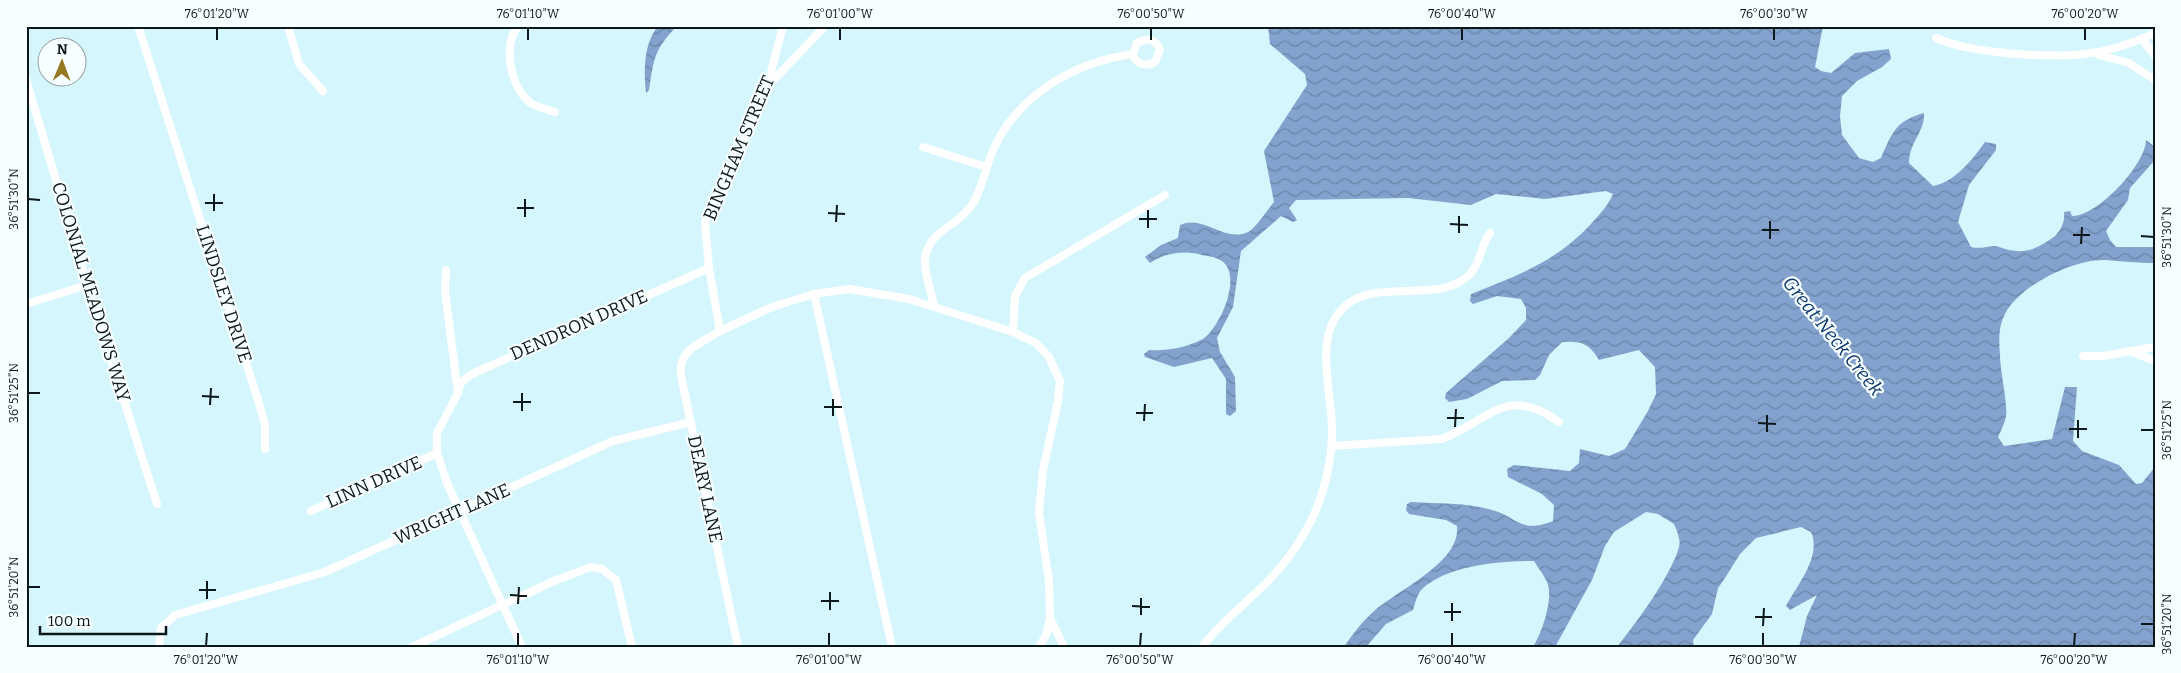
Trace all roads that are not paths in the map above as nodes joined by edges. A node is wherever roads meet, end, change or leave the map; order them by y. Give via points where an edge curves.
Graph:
1 (138, 26) edge
2 (288, 26) edge
3 (784, 26) edge
4 (825, 26) edge
5 (514, 27) edge
6 (2155, 32) edge
7 (1936, 38) dead end
8 (2142, 39) junction
9 (1133, 54) dead end
10 (2095, 54) junction
11 (2155, 56) edge
12 (26, 79) edge
13 (2155, 80) edge
14 (767, 88) junction
15 (323, 91) dead end
16 (555, 112) dead end
17 (922, 147) dead end
18 (986, 168) junction
19 (1165, 194) dead end
20 (1490, 233) dead end
21 (709, 268) junction
22 (446, 270) dead end
23 (87, 285) junction
24 (814, 294) junction
25 (26, 304) edge
26 (934, 306) junction
27 (720, 331) junction
28 (1013, 332) junction
29 (2155, 347) edge
30 (2130, 351) junction
31 (2083, 356) dead end
32 (2155, 361) edge
33 (458, 393) junction
34 (691, 422) junction
35 (1559, 422) dead end
36 (1332, 446) junction
37 (265, 449) dead end
38 (437, 453) junction
39 (157, 504) dead end
40 (311, 510) dead end
41 (460, 510) junction
42 (503, 604) junction
43 (1050, 618) junction
44 (159, 647) edge
45 (412, 647) edge
46 (522, 647) edge
47 (632, 647) edge
48 (738, 647) edge
49 (892, 647) edge
50 (1039, 647) edge
51 (1064, 647) edge
52 (1202, 647) edge

1 - 37 street, LINDSLEY DRIVE via 258,400 265,425
2 - 15 street via 299,64
3 - 14 street, BINGHAM STREET
4 - 14 street
5 - 16 street via 509,58 515,85 530,103
6 - 8 street
7 - 10 street via 1966,49 2048,56
8 - 10 street
8 - 11 street
9 - 18 street via 1091,64 1036,93 1005,127
10 - 13 street via 2129,63
12 - 23 street, COLONIAL MEADOWS WAY
14 - 21 street, BINGHAM STREET via 705,222
17 - 18 street
18 - 26 street via 972,204 960,219 935,236 927,248 925,265
19 - 28 street via 1025,278 1015,296
20 - 36 street via 1474,270 1464,279 1439,288 1370,294 1350,303 1336,317 1326,350
21 - 27 street, BINGHAM STREET
21 - 33 street, DENDRON DRIVE via 470,375 461,383
22 - 33 street via 445,290
23 - 25 street
23 - 39 street, COLONIAL MEADOWS WAY
24 - 26 street, DEARY LANE via 860,289
24 - 27 street, DEARY LANE via 772,307
24 - 49 street
26 - 28 street, DEARY LANE
27 - 34 street, DEARY LANE via 686,353 680,368
28 - 43 street, DEARY LANE via 1044,350 1060,381 1039,497
29 - 30 street
30 - 31 street
30 - 32 street
33 - 38 street, DENDRON DRIVE via 437,433
34 - 41 street, WRIGHT LANE via 613,441
34 - 48 street, DEARY LANE
35 - 36 street via 1537,408 1517,404 1498,409 1442,439
36 - 52 street via 1319,503 1295,548 1265,584 1230,615
38 - 40 street, LINN DRIVE
38 - 41 street
41 - 42 street
41 - 44 street, WRIGHT LANE via 325,572 175,615 161,628
42 - 45 street
42 - 46 street
42 - 47 street via 591,567 602,569 616,580
43 - 50 street
43 - 51 street

